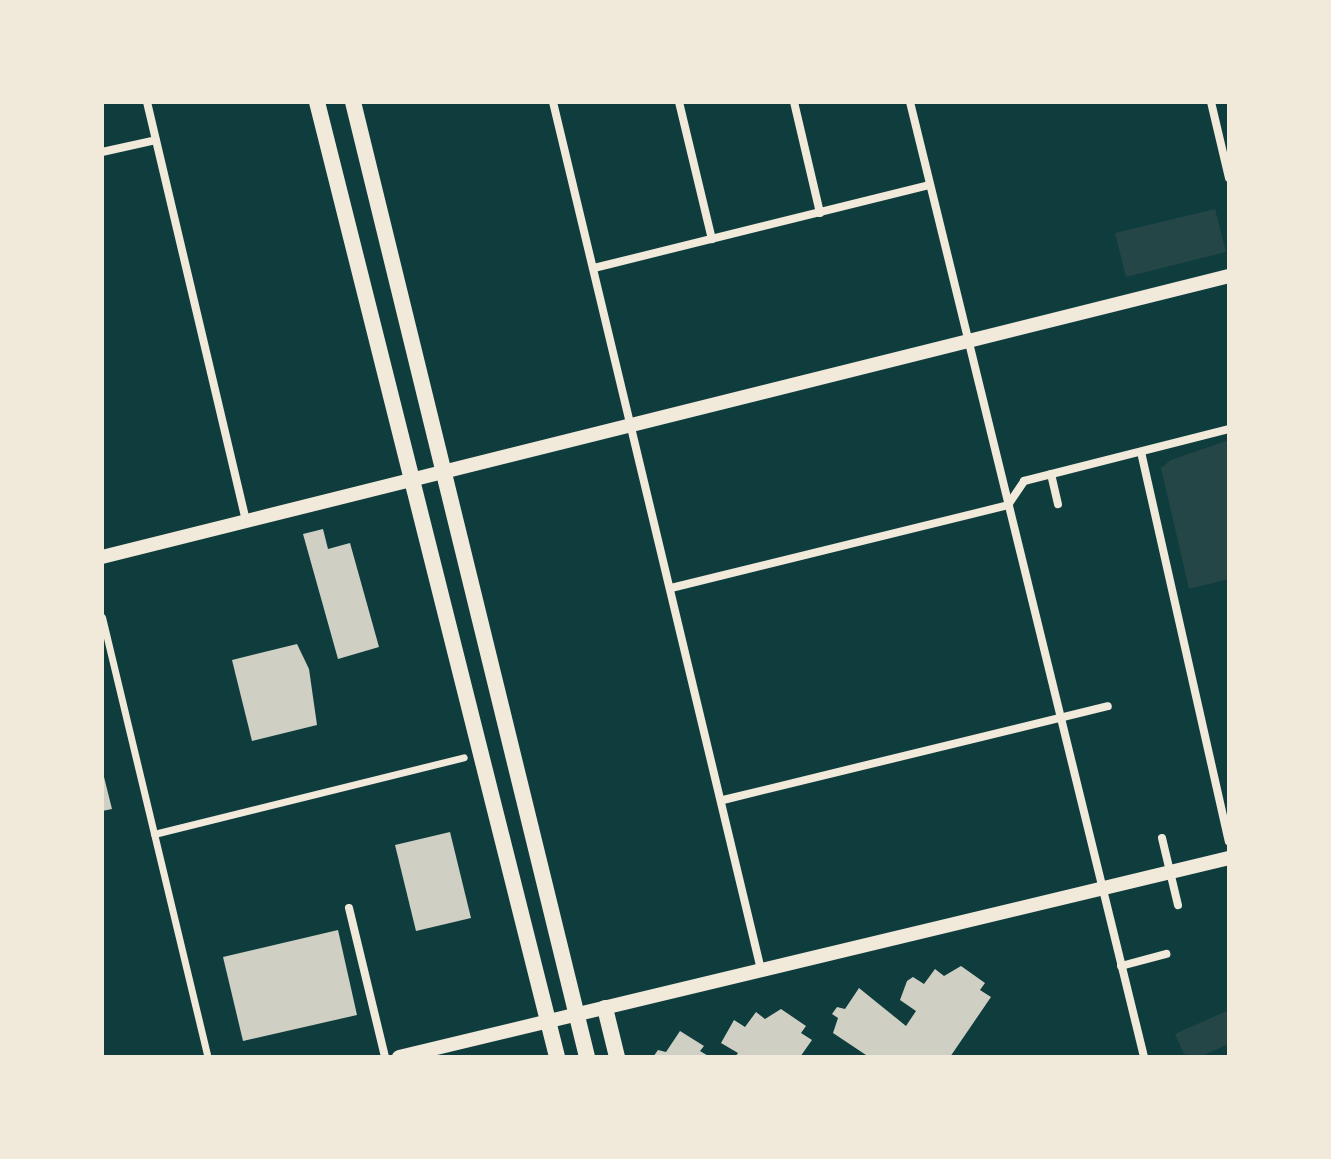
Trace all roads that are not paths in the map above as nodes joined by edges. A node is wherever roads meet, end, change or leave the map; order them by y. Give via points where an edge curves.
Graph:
1 (147, 102) edge
2 (317, 102) edge
3 (353, 102) edge
4 (553, 102) edge
5 (679, 102) edge
6 (794, 102) edge
7 (910, 102) edge
8 (1211, 102) edge
9 (156, 140) junction
10 (102, 152) edge
11 (1229, 178) edge
12 (930, 185) junction
13 (820, 213) junction
14 (712, 239) junction
15 (594, 268) junction
16 (1229, 276) edge
17 (968, 341) junction
18 (630, 425) junction
19 (1229, 429) edge
20 (1141, 452) junction
21 (440, 472) junction
22 (1051, 474) junction
23 (412, 479) junction
24 (1058, 504) dead end
25 (1008, 505) junction
26 (246, 520) junction
27 (102, 557) edge
28 (671, 588) junction
29 (102, 617) edge
30 (1108, 706) dead end
31 (1060, 717) junction
32 (464, 757) dead end
33 (723, 800) junction
34 (154, 834) junction
35 (1162, 838) dead end
36 (1229, 841) edge
37 (1229, 858) edge
38 (1170, 872) junction
39 (1102, 889) junction
40 (1178, 905) dead end
41 (349, 908) dead end
42 (1166, 954) dead end
43 (1121, 966) junction
44 (761, 970) junction
45 (605, 1008) junction
46 (576, 1014) junction
47 (547, 1021) junction
48 (208, 1057) edge
49 (385, 1057) edge
50 (399, 1057) edge
51 (557, 1057) edge
52 (587, 1057) edge
53 (617, 1057) edge
54 (1144, 1057) edge

1 - 9 street
2 - 23 main road
3 - 21 main road
4 - 15 street
5 - 14 street
6 - 13 street
7 - 12 street
8 - 11 street
9 - 10 street
9 - 26 street
12 - 13 street
12 - 17 street
13 - 14 street
14 - 15 street
15 - 18 street
16 - 17 street
17 - 18 street
17 - 25 street
18 - 21 street
18 - 28 street
19 - 20 street
20 - 22 street
20 - 36 street
21 - 23 street
21 - 46 main road
22 - 24 street
22 - 25 street via 1024,481
23 - 26 street
23 - 47 main road
25 - 28 street
25 - 31 street
26 - 27 street
28 - 33 street
29 - 34 street
30 - 31 street
31 - 33 street
31 - 39 street
32 - 34 street
33 - 44 street
34 - 48 street
35 - 38 street
37 - 38 street
38 - 39 street
38 - 40 street
39 - 43 street
39 - 44 street
41 - 49 street
42 - 43 street
43 - 54 street
44 - 45 street
45 - 46 street
45 - 53 main road
46 - 47 street
46 - 52 main road
47 - 50 street
47 - 51 main road

